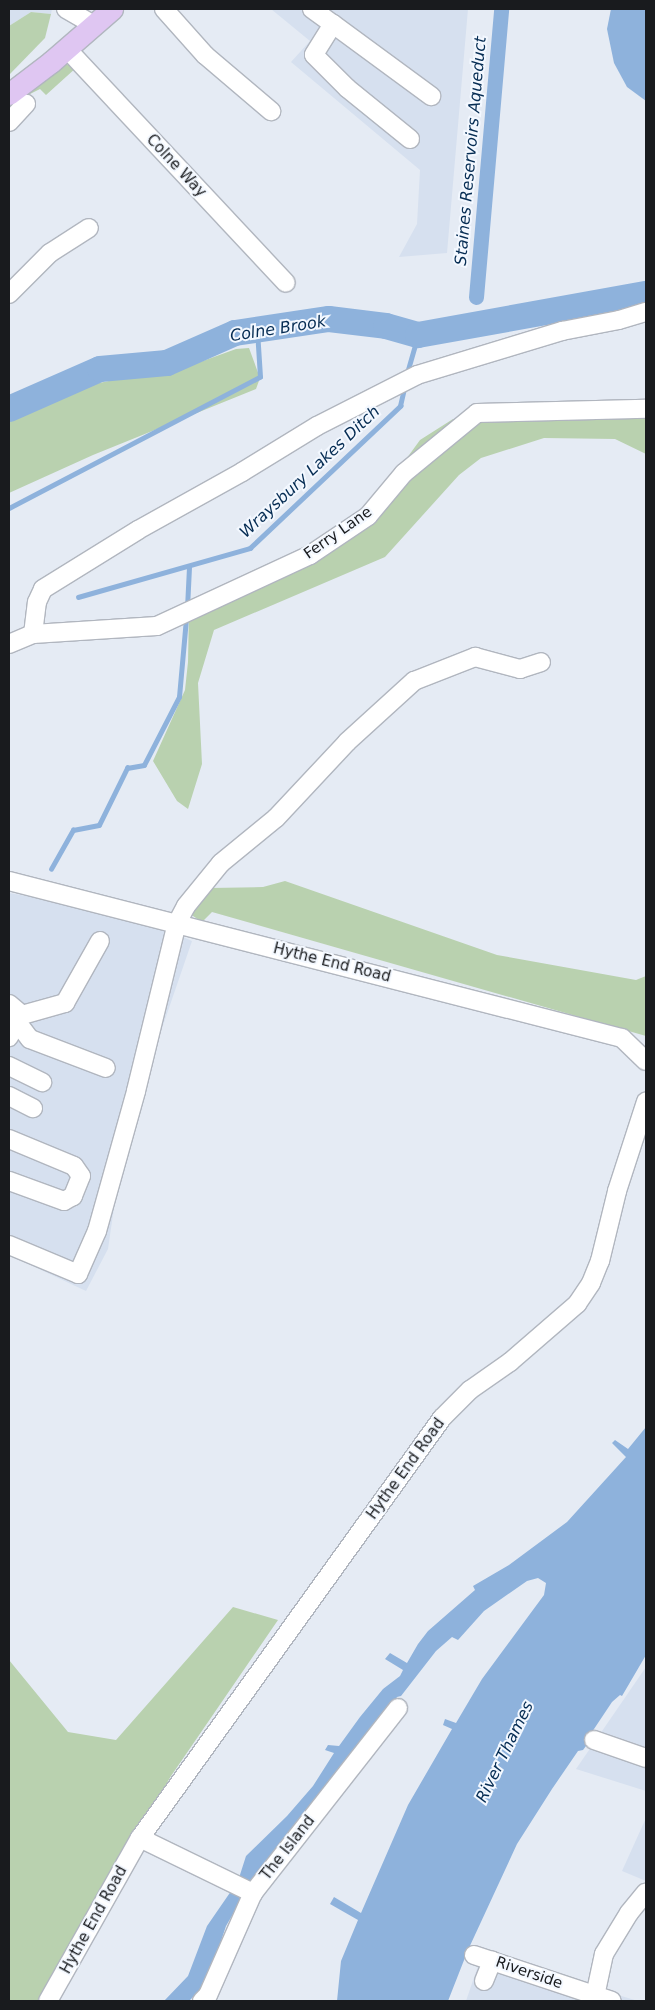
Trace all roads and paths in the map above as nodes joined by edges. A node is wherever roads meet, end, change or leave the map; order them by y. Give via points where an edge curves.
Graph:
1 (66, 9) edge
2 (112, 9) edge
3 (164, 9) edge
4 (312, 9) edge
5 (93, 17) edge
6 (333, 24) junction
7 (67, 49) junction
8 (431, 96) dead end
9 (17, 99) edge
10 (271, 111) dead end
11 (9, 122) edge
12 (410, 139) dead end
13 (89, 228) dead end
14 (286, 283) dead end
15 (9, 294) edge
16 (646, 312) edge
17 (646, 409) edge
18 (33, 634) junction
19 (9, 644) edge
20 (540, 662) dead end
21 (9, 881) edge
22 (176, 923) junction
23 (100, 941) dead end
24 (14, 1020) edge
25 (646, 1061) edge
26 (9, 1066) edge
27 (106, 1068) dead end
28 (42, 1082) dead end
29 (9, 1096) edge
30 (646, 1102) edge
31 (33, 1108) dead end
32 (9, 1139) edge
33 (9, 1181) edge
34 (9, 1245) edge
35 (398, 1708) dead end
36 (594, 1740) dead end
37 (646, 1758) edge
38 (140, 1838) junction
39 (253, 1892) junction
40 (645, 1893) edge
41 (474, 1955) dead end
42 (492, 1961) junction
43 (484, 1981) dead end
44 (595, 1996) junction
45 (48, 2001) edge
46 (202, 2001) edge
47 (612, 2001) edge

1 - 5 street
2 - 5 main road
3 - 10 street via 205,55
4 - 6 street
5 - 7 main road
6 - 8 street
6 - 12 street via 314,55 347,88
7 - 9 main road
7 - 14 street, Colne Way
9 - 11 street
13 - 15 street via 50,253
16 - 18 street via 562,331 417,375 317,426 43,589 37,602
17 - 18 street, Ferry Lane via 477,413 404,473 368,516 310,555 157,626
18 - 19 street, Ferry Lane
20 - 22 street via 520,669 475,656 414,681 347,742 276,818 221,863
21 - 22 street, Hythe End Road
22 - 25 street, Hythe End Road via 622,1038
22 - 34 street via 136,1092 97,1231 78,1274
23 - 24 street via 64,1003
24 - 27 street via 30,1039
26 - 28 street
29 - 31 street
30 - 38 street, Hythe End Road via 617,1191 600,1261 577,1304 510,1362 470,1390 442,1418
32 - 33 street via 74,1166 81,1176 73,1196 64,1201
35 - 39 street, The Island
36 - 37 street
38 - 39 street
38 - 45 street, Hythe End Road
39 - 46 street, The Island via 208,1995
40 - 44 street via 604,1954
41 - 42 street, Riverside
42 - 43 street
42 - 44 street, Riverside
44 - 47 street, Riverside

